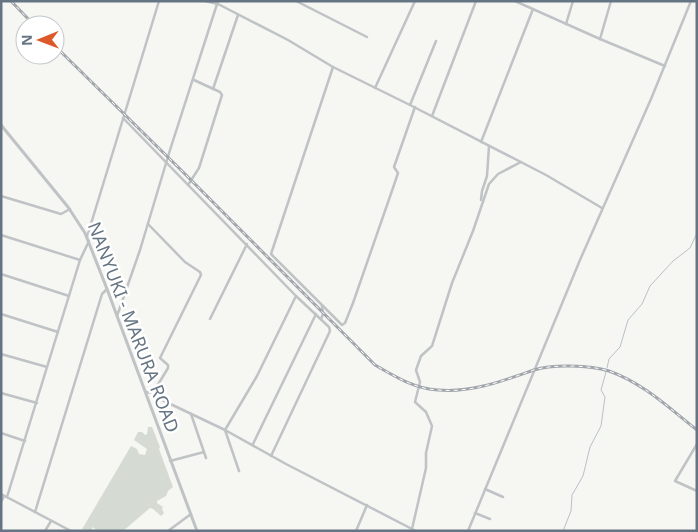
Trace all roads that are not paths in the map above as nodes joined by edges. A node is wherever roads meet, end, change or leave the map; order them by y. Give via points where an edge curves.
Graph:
1 (159, 1) edge
2 (205, 1) edge
3 (296, 1) edge
4 (415, 1) edge
5 (476, 1) edge
6 (573, 1) edge
7 (611, 1) edge
8 (691, 1) edge
9 (218, 2) edge
10 (518, 2) edge
11 (533, 9) junction
12 (238, 15) junction
13 (566, 24) junction
14 (367, 37) dead end
15 (600, 40) junction
16 (436, 41) dead end
17 (665, 66) junction
18 (333, 67) junction
19 (194, 80) junction
20 (375, 88) junction
21 (213, 89) junction
22 (410, 105) junction
23 (415, 108) junction
24 (432, 116) junction
25 (123, 118) junction
26 (1, 125) edge
27 (481, 142) junction
28 (489, 146) junction
29 (521, 162) junction
30 (167, 164) junction
31 (188, 185) junction
32 (1, 196) edge
33 (481, 204) junction
34 (602, 208) junction
35 (70, 209) junction
36 (148, 224) junction
37 (1, 235) edge
38 (88, 239) junction
39 (247, 244) junction
40 (80, 260) junction
41 (1, 274) edge
42 (108, 288) junction
43 (69, 296) junction
44 (296, 296) junction
45 (322, 305) junction
46 (1, 314) edge
47 (316, 314) junction
48 (117, 316) junction
49 (210, 319) dead end
50 (321, 319) junction
51 (58, 332) junction
52 (1, 354) edge
53 (47, 367) junction
54 (146, 392) junction
55 (1, 393) edge
56 (153, 393) junction
57 (37, 403) junction
58 (191, 414) junction
59 (225, 430) junction
60 (1, 433) edge
61 (25, 441) junction
62 (253, 444) junction
63 (697, 444) edge
64 (204, 452) junction
65 (271, 456) junction
66 (206, 458) dead end
67 (170, 461) junction
68 (239, 471) dead end
69 (485, 489) junction
70 (697, 491) edge
71 (4, 496) edge
72 (502, 497) dead end
73 (1, 502) edge
74 (367, 505) junction
75 (35, 512) junction
76 (475, 513) junction
77 (191, 514) junction
78 (490, 519) dead end
79 (51, 521) junction
80 (412, 529) junction
81 (45, 531) edge
82 (71, 531) edge
83 (168, 531) edge
84 (197, 531) edge
85 (356, 531) edge
86 (416, 531) edge
87 (468, 531) edge

1 - 25 street
2 - 9 street
3 - 14 street
4 - 20 street
5 - 24 street
6 - 13 street
7 - 15 street
8 - 17 street
9 - 12 street
9 - 19 street
10 - 11 street
11 - 13 street
11 - 27 street
12 - 18 street
12 - 21 street
13 - 15 street
15 - 17 street
16 - 22 street
17 - 34 street
18 - 20 street
18 - 45 street via 271,252
19 - 21 street
19 - 30 street
20 - 22 street
21 - 31 street via 222,98 199,168
22 - 23 street
23 - 24 street
23 - 45 street via 394,165 398,173 344,325
24 - 27 street
25 - 30 street
25 - 38 street
26 - 35 street, NANYUKI - MARURA ROAD
27 - 28 street
28 - 29 street
28 - 33 street
29 - 33 street via 493,178
29 - 34 street
30 - 31 street
30 - 36 street
31 - 39 street
32 - 35 street via 61,214
33 - 80 street via 432,346 421,356 416,370 420,382 414,402 428,415 432,426
34 - 69 street
35 - 38 street, NANYUKI - MARURA ROAD
36 - 48 street
36 - 56 street via 200,273 160,358 168,368
37 - 40 street
38 - 40 street
38 - 42 street, NANYUKI - MARURA ROAD
39 - 44 street
39 - 49 street
40 - 43 street
41 - 43 street
42 - 48 street, NANYUKI - MARURA ROAD
42 - 75 street via 102,294
43 - 51 street
44 - 47 street
44 - 59 street via 257,376
45 - 50 street
46 - 51 street
47 - 50 street
47 - 62 street
48 - 54 street, NANYUKI - MARURA ROAD
50 - 65 street via 330,331
51 - 53 street
52 - 53 street
53 - 57 street
54 - 56 street
54 - 67 street, NANYUKI - MARURA ROAD
55 - 57 street
56 - 58 street
57 - 61 street
58 - 59 street
58 - 64 street
59 - 62 street
59 - 68 street
60 - 61 street
61 - 71 street
62 - 65 street
63 - 70 street via 675,481
64 - 66 street
64 - 67 street
65 - 74 street
67 - 77 street, NANYUKI - MARURA ROAD
69 - 72 street
69 - 76 street
71 - 73 street
71 - 75 street
74 - 80 street
74 - 85 street
75 - 79 street
76 - 78 street
76 - 87 street
77 - 83 street
77 - 84 street, NANYUKI - MARURA ROAD
79 - 81 street
79 - 82 street
80 - 86 street

